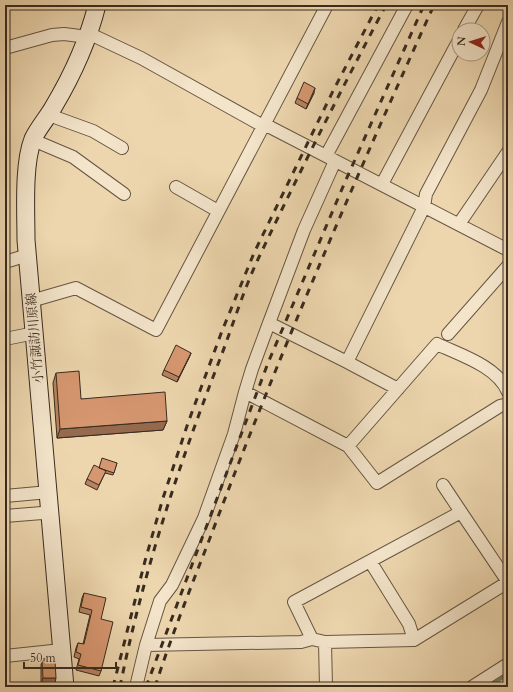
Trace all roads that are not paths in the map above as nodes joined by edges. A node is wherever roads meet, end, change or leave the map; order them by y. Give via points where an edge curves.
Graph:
1 (97, 5) edge
2 (327, 5) edge
3 (407, 5) edge
4 (478, 5) edge
5 (468, 22) edge
6 (508, 22) edge
7 (89, 35) junction
8 (5, 48) edge
9 (451, 55) edge
10 (49, 115) junction
11 (264, 125) junction
12 (33, 140) junction
13 (122, 148) dead end
14 (508, 152) edge
15 (331, 158) junction
16 (382, 184) junction
17 (176, 187) dead end
18 (124, 194) dead end
19 (424, 207) junction
20 (218, 211) junction
21 (459, 224) junction
22 (508, 250) edge
23 (28, 255) junction
24 (5, 262) edge
25 (508, 266) edge
26 (31, 301) junction
27 (269, 323) junction
28 (35, 332) junction
29 (448, 334) dead end
30 (5, 339) edge
31 (347, 362) junction
32 (398, 389) junction
33 (245, 392) junction
34 (508, 392) edge
35 (508, 404) edge
36 (348, 446) junction
37 (443, 486) dead end
38 (49, 492) junction
39 (5, 496) edge
40 (461, 512) junction
41 (51, 514) junction
42 (5, 516) edge
43 (370, 561) junction
44 (312, 639) junction
45 (414, 640) junction
46 (325, 642) junction
47 (146, 644) junction
48 (62, 650) junction
49 (5, 656) edge
50 (508, 664) edge
51 (65, 687) edge
52 (136, 687) edge
53 (326, 687) edge
54 (472, 687) edge

1 - 7 main road, 小竹諏訪川原線
2 - 11 street
3 - 15 street
4 - 5 street
6 - 19 street via 481,90 426,194
7 - 8 street via 52,35
7 - 10 main road, 小竹諏訪川原線
7 - 11 street via 141,58
9 - 16 street
10 - 12 main road, 小竹諏訪川原線
10 - 13 street via 93,131
11 - 15 street
11 - 20 street
12 - 18 street via 73,157
12 - 23 main road, 小竹諏訪川原線 via 27,167
14 - 21 street
15 - 16 street
15 - 27 street
16 - 19 street
17 - 20 street
19 - 21 street via 450,222
19 - 31 street
20 - 26 street via 156,330 76,288
21 - 22 street
23 - 24 street
23 - 26 main road, 小竹諏訪川原線
25 - 29 street
26 - 28 main road, 小竹諏訪川原線
27 - 31 street
27 - 33 street
28 - 30 street
28 - 38 main road, 小竹諏訪川原線
31 - 32 street
32 - 34 street via 437,344 483,366 497,376
32 - 36 street
33 - 36 street
33 - 47 street via 234,434 204,518 172,585 160,601
35 - 36 street via 500,406 377,482
37 - 40 street
38 - 39 street
38 - 41 main road, 小竹諏訪川原線
40 - 43 street
40 - 45 street via 508,582
41 - 42 street
41 - 48 main road, 小竹諏訪川原線
43 - 44 street via 294,602
43 - 45 street via 409,624
44 - 46 street
44 - 47 street via 301,642
45 - 46 street
46 - 53 street
47 - 52 street
48 - 49 street
48 - 51 main road, 小竹諏訪川原線
50 - 54 street

